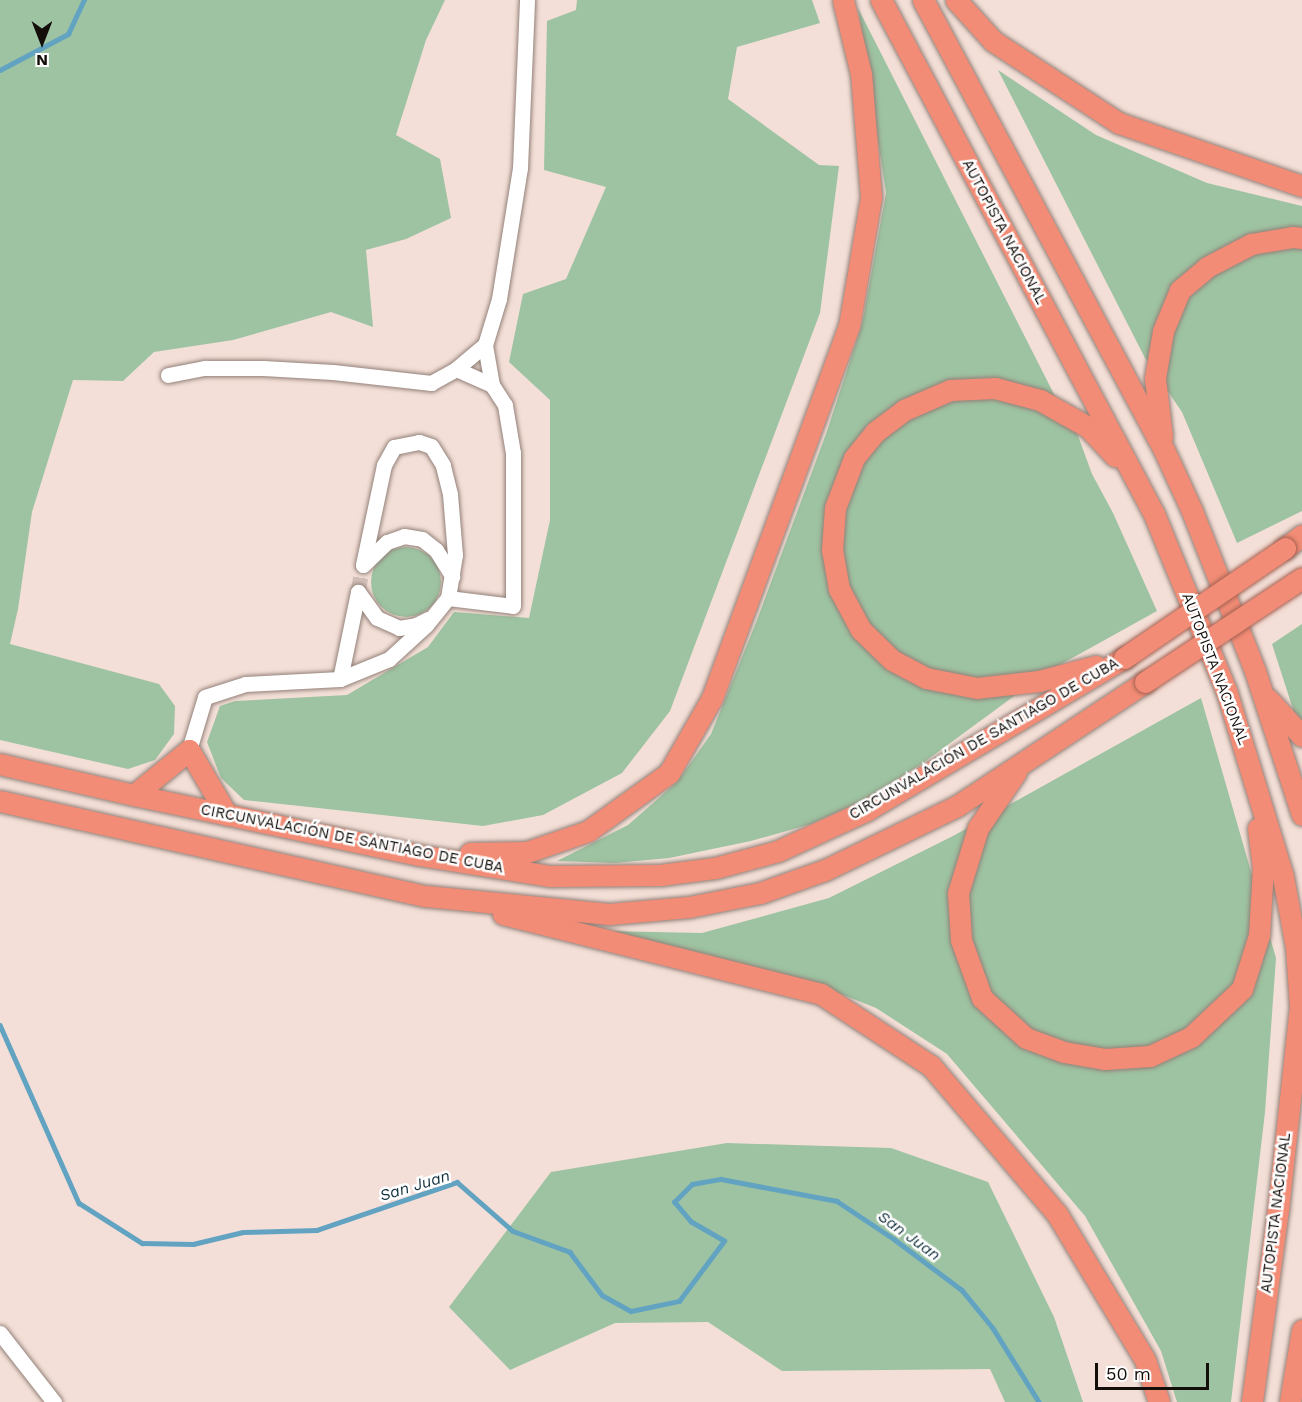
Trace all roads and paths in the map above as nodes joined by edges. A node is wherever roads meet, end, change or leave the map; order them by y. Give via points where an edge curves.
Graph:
1 (527, 0) edge
2 (843, 0) edge
3 (880, 0) edge
4 (923, 0) edge
5 (956, 0) edge
6 (1302, 186) edge
7 (1302, 238) edge
8 (485, 345) junction
9 (456, 369) junction
10 (168, 375) dead end
11 (492, 385) junction
12 (1164, 450) junction
13 (1154, 514) junction
14 (1302, 535) edge
15 (452, 576) junction
16 (1302, 578) edge
17 (448, 598) junction
18 (434, 615) junction
19 (1124, 658) junction
20 (340, 680) junction
21 (1262, 692) junction
22 (1302, 736) edge
23 (189, 750) junction
24 (1022, 762) junction
25 (0, 764) edge
26 (1250, 765) junction
27 (134, 795) junction
28 (0, 801) edge
29 (227, 815) junction
30 (1302, 816) edge
31 (419, 855) junction
32 (426, 896) junction
33 (1302, 1330) edge
34 (0, 1333) edge
35 (54, 1402) edge
36 (1159, 1402) edge
37 (1252, 1402) edge
38 (1290, 1402) edge

1 - 8 street via 520,168 499,299
2 - 31 highway via 861,74 871,197 849,327 712,698 669,773 588,831 527,852
3 - 13 highway, AUTOPISTA NACIONAL
4 - 12 highway
5 - 6 highway via 993,41 1119,123
7 - 12 highway via 1251,244 1207,267 1180,290 1163,331 1155,378
8 - 9 street
8 - 11 street
9 - 10 street via 431,383 264,368 205,368
9 - 11 street
11 - 17 street via 505,405 513,453 513,606
12 - 21 highway via 1192,511
13 - 19 highway via 1122,463 1088,427 1040,400 995,388 950,390 904,410 875,432 854,458 835,508 832,550 839,589 861,630 892,660 926,678 977,688 1039,681
13 - 26 highway, AUTOPISTA NACIONAL via 1226,690
14 - 19 highway, CIRCUNVALACIÓN DE SANTIAGO DE CUBA, bridge
15 - 15 street via 455,555 451,504 442,465 431,446 419,442 394,447 384,465 363,565 387,542 404,536 422,539 436,550
15 - 17 street
16 - 24 highway, bridge
17 - 18 street
18 - 20 street via 389,659
18 - 20 street via 416,625 399,628 377,618 358,592
19 - 31 highway, CIRCUNVALACIÓN DE SANTIAGO DE CUBA via 867,810 778,851 715,868 638,875 550,876
20 - 23 street via 245,684 205,697
21 - 22 highway
21 - 30 highway
23 - 27 highway
23 - 29 highway
24 - 26 highway via 978,828 958,893 961,940 982,998 1026,1038 1064,1052 1105,1059 1150,1056 1191,1037 1242,989 1259,935 1263,868
24 - 32 highway via 957,806 825,870 760,893 689,907 609,914
25 - 27 highway, CIRCUNVALACIÓN DE SANTIAGO DE CUBA
26 - 37 highway, AUTOPISTA NACIONAL via 1283,878 1296,947 1300,1007
27 - 29 highway, CIRCUNVALACIÓN DE SANTIAGO DE CUBA
28 - 32 highway
29 - 31 highway, CIRCUNVALACIÓN DE SANTIAGO DE CUBA
32 - 36 highway via 821,994 931,1066 1057,1214 1145,1360
33 - 38 highway
34 - 35 street

